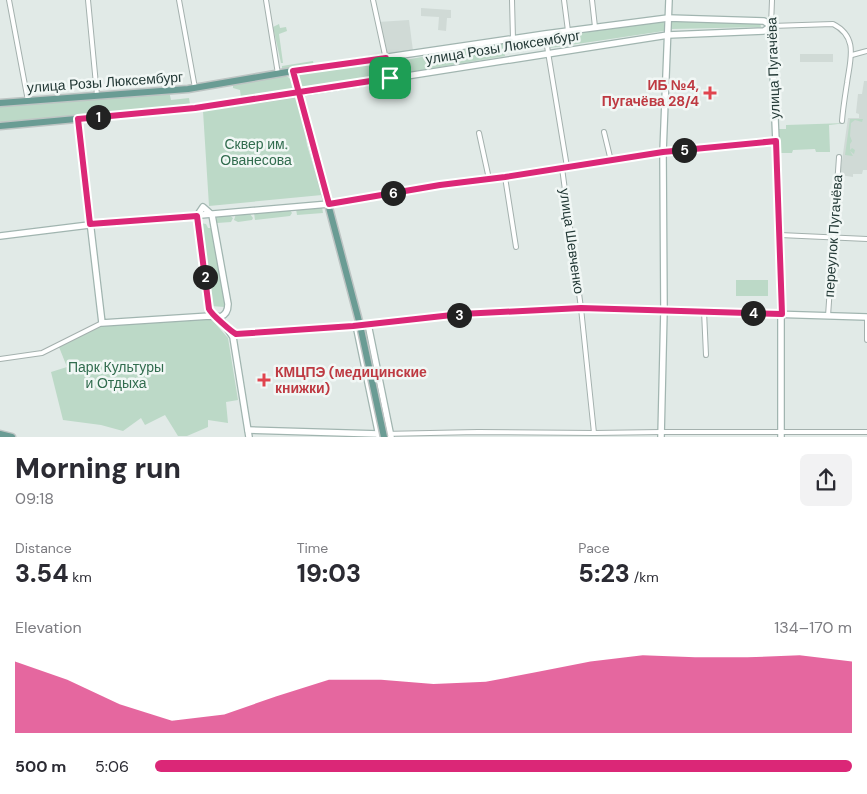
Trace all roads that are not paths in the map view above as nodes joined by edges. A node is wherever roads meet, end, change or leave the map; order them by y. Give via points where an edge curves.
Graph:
1 (9, 0) edge
2 (88, 0) edge
3 (180, 0) edge
4 (266, 0) edge
5 (373, 0) edge
6 (512, 0) edge
7 (564, 0) edge
8 (592, 0) edge
9 (668, 0) edge
10 (772, 0) edge
11 (668, 18) junction
12 (771, 26) junction
13 (594, 27) junction
14 (568, 31) junction
15 (545, 34) junction
16 (668, 36) junction
17 (513, 39) junction
18 (867, 51) edge
19 (548, 53) junction
20 (852, 55) junction
21 (386, 58) junction
22 (293, 71) junction
23 (278, 74) junction
24 (390, 78) junction
25 (195, 88) junction
26 (299, 93) junction
27 (97, 95) junction
28 (28, 100) junction
29 (0, 103) edge
30 (78, 119) junction
31 (842, 121) dead end
32 (0, 126) edge
33 (604, 132) dead end
34 (479, 133) dead end
35 (776, 141) junction
36 (663, 152) junction
37 (839, 157) dead end
38 (610, 161) junction
39 (565, 168) junction
40 (505, 177) junction
41 (489, 179) junction
42 (329, 204) junction
43 (212, 215) junction
44 (197, 216) junction
45 (90, 224) junction
46 (780, 235) junction
47 (0, 236) edge
48 (832, 238) junction
49 (867, 239) edge
50 (516, 247) dead end
51 (581, 308) junction
52 (664, 310) junction
53 (704, 311) junction
54 (782, 314) junction
55 (828, 316) junction
56 (213, 317) junction
57 (867, 317) edge
58 (102, 323) junction
59 (361, 325) junction
60 (228, 328) junction
61 (867, 340) edge
62 (706, 355) dead end
63 (0, 359) edge
64 (867, 432) edge
65 (249, 433) edge
66 (594, 433) junction
67 (0, 434) edge
68 (661, 434) edge
69 (780, 434) edge
70 (385, 435) edge
71 (12, 436) edge

1 - 28 street
2 - 27 street
3 - 25 street
4 - 23 street
5 - 21 street
6 - 17 street
7 - 14 street, улица Розы Люксембург
8 - 13 street, улица Розы Люксембург
9 - 11 main road
10 - 12 street, улица Пугачёва
11 - 12 main road, улица Розы Люксембург via 764,21
11 - 13 main road, улица Розы Люксембург
11 - 16 main road
12 - 16 main road, улица Розы Люксембург via 764,31
12 - 20 street, улица Розы Люксембург via 833,24 847,36
12 - 35 main road, улица Пугачёва
13 - 14 main road, улица Розы Люксембург
14 - 15 main road, улица Розы Люксембург
15 - 17 main road, улица Розы Люксембург
15 - 19 street, улица Шевченко
16 - 19 main road, улица Розы Люксембург
16 - 36 main road
17 - 21 main road, улица Розы Люксембург
18 - 20 street
19 - 24 main road, улица Розы Люксембург
19 - 39 street, улица Шевченко
20 - 31 street
21 - 22 main road, улица Розы Люксембург
21 - 24 street
22 - 23 main road, улица Розы Люксембург
22 - 26 main road
23 - 25 main road, улица Розы Люксембург
24 - 26 main road, улица Розы Люксембург
25 - 27 main road, улица Розы Люксембург
26 - 30 main road, улица Розы Люксембург via 195,108
26 - 42 main road
27 - 28 main road, улица Розы Люксембург
28 - 29 main road, улица Розы Люксембург
30 - 32 main road, улица Розы Люксембург
30 - 45 main road
33 - 38 street
34 - 41 street
35 - 36 main road
35 - 46 main road, улица Пугачёва
36 - 38 main road
36 - 52 main road
37 - 48 street, переулок Пугачёва
38 - 39 main road
39 - 40 main road
39 - 51 street, улица Шевченко
40 - 41 main road
40 - 50 street
41 - 42 main road
42 - 43 main road
42 - 59 main road
43 - 44 main road via 203,207
43 - 56 main road via 228,304 225,314
44 - 45 main road
44 - 56 main road via 209,309
45 - 47 main road
45 - 58 main road
46 - 48 street
46 - 54 main road, улица Пугачёва
48 - 49 street
48 - 55 street, переулок Пугачёва
51 - 52 main road
51 - 59 main road via 461,314
51 - 66 street, улица Шевченко
52 - 53 main road
52 - 68 main road
53 - 54 main road
53 - 62 street
54 - 55 main road
54 - 69 main road, улица Пугачёва
55 - 57 main road
56 - 58 main road
56 - 60 main road
57 - 61 street
58 - 63 street via 42,353
59 - 60 main road via 236,334
59 - 70 main road, bridge
60 - 65 main road via 233,337
64 - 69 street
65 - 70 main road
66 - 68 street
66 - 70 street
67 - 71 main road
68 - 69 street

